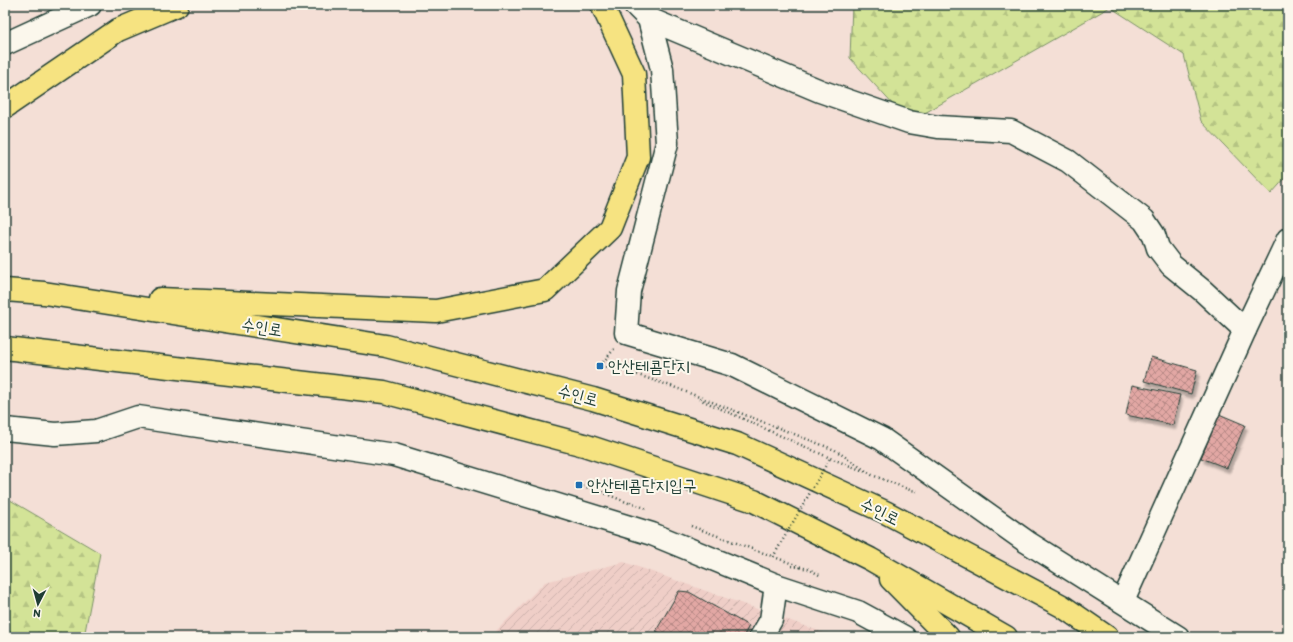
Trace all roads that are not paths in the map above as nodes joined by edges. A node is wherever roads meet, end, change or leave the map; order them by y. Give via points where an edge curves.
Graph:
1 (90, 5) edge
2 (177, 5) edge
3 (602, 5) edge
4 (642, 12) edge
5 (5, 44) edge
6 (5, 107) edge
7 (1288, 239) edge
8 (5, 290) edge
9 (44, 294) junction
10 (1245, 330) junction
11 (5, 348) edge
12 (5, 429) edge
13 (870, 559) junction
14 (776, 585) junction
15 (1123, 601) junction
16 (761, 637) edge
17 (904, 637) edge
18 (948, 637) edge
19 (1006, 637) edge
20 (1107, 637) edge
21 (1178, 637) edge

1 - 5 street
2 - 6 highway via 118,30
3 - 9 highway via 634,74 638,157 610,228 545,290 436,311
4 - 10 street via 820,91 909,122 938,127 1011,131 1025,138 1068,161 1144,220 1154,235 1158,248 1171,265
4 - 15 street via 662,69 667,143 629,291 626,333 732,365 882,439 1027,542
7 - 10 street
8 - 9 highway, 수인로
9 - 20 highway, 수인로 via 386,346 593,399 737,444 885,512 1062,606
10 - 15 street
11 - 13 highway via 384,392 584,445 754,501
12 - 14 street via 55,434 96,431 138,417 394,456 652,534
13 - 18 highway
13 - 19 highway
14 - 16 street via 771,620
14 - 17 street via 858,612
15 - 21 street

